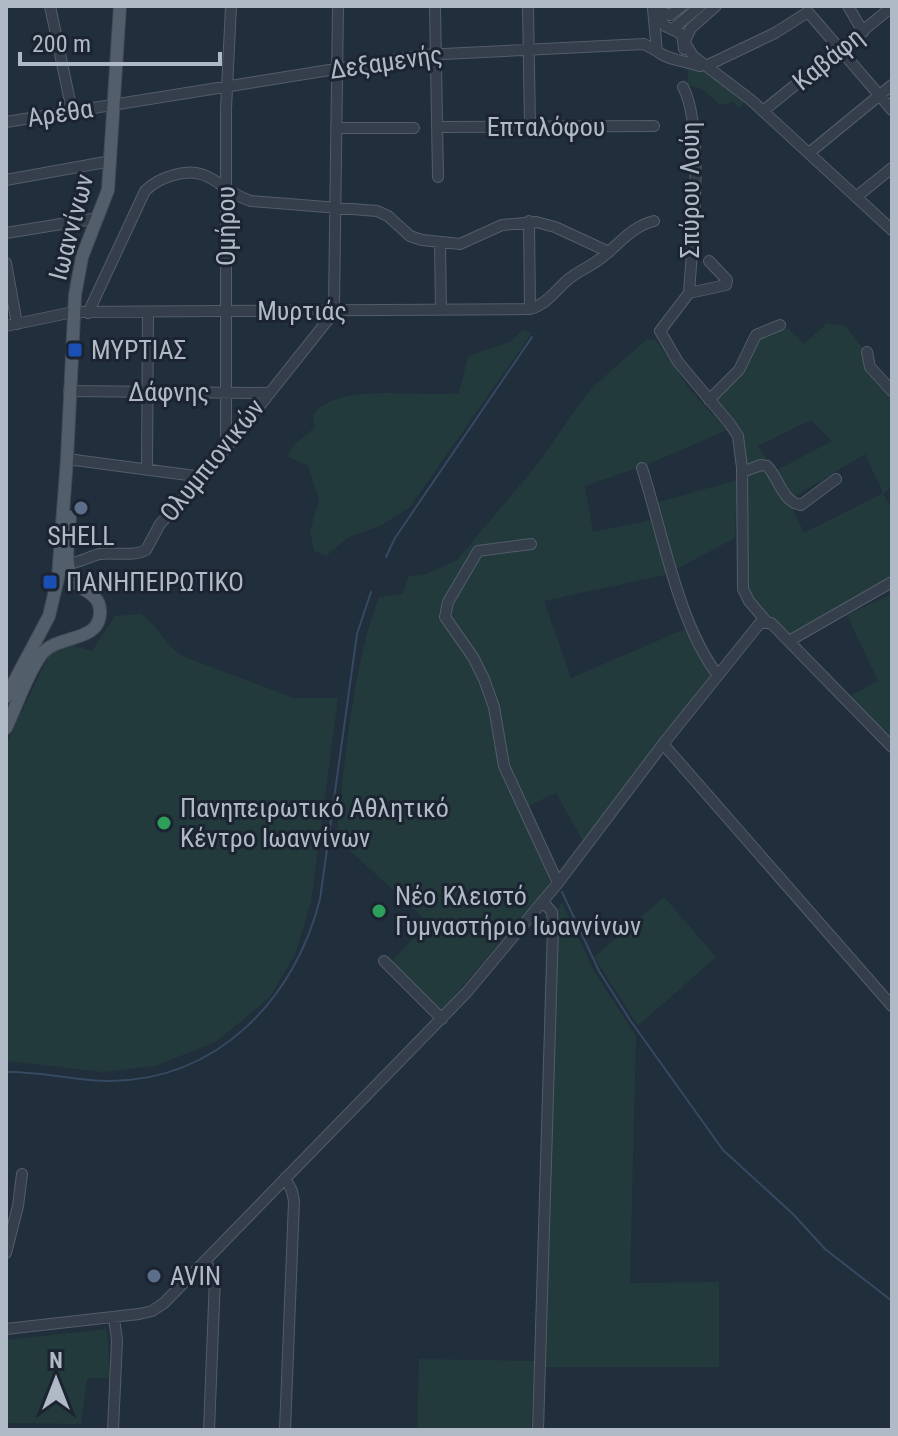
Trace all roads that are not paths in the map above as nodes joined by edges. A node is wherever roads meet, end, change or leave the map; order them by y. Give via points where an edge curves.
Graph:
1 (50, 6) edge
2 (120, 6) edge
3 (231, 6) edge
4 (338, 6) edge
5 (435, 6) edge
6 (528, 6) edge
7 (682, 6) edge
8 (700, 6) edge
9 (716, 6) edge
10 (848, 6) edge
11 (892, 7) edge
12 (653, 8) edge
13 (671, 28) junction
14 (863, 32) junction
15 (657, 36) junction
16 (685, 42) junction
17 (529, 48) junction
18 (841, 49) junction
19 (657, 51) junction
20 (436, 53) junction
21 (674, 57) junction
22 (709, 68) junction
23 (337, 69) junction
24 (892, 85) edge
25 (227, 86) junction
26 (683, 87) dead end
27 (880, 95) junction
28 (115, 104) junction
29 (892, 110) edge
30 (72, 111) junction
31 (763, 111) junction
32 (6, 122) edge
33 (654, 126) dead end
34 (438, 127) junction
35 (530, 127) junction
36 (336, 128) junction
37 (414, 128) dead end
38 (809, 153) junction
39 (111, 161) junction
40 (892, 168) edge
41 (438, 177) dead end
42 (6, 180) edge
43 (226, 187) junction
44 (856, 197) junction
45 (334, 208) junction
46 (98, 218) junction
47 (529, 221) junction
48 (654, 221) dead end
49 (892, 230) edge
50 (6, 233) edge
51 (440, 243) junction
52 (609, 252) junction
53 (709, 261) dead end
54 (6, 263) edge
55 (689, 293) junction
56 (530, 309) junction
57 (441, 310) junction
58 (333, 311) junction
59 (73, 312) junction
60 (148, 312) junction
61 (226, 312) junction
62 (88, 313) junction
63 (12, 325) edge
64 (780, 325) dead end
65 (867, 352) dead end
66 (69, 391) junction
67 (892, 391) edge
68 (148, 392) junction
69 (227, 392) junction
70 (268, 393) junction
71 (709, 400) junction
72 (226, 446) junction
73 (67, 459) junction
74 (642, 468) dead end
75 (147, 469) junction
76 (742, 472) junction
77 (203, 477) junction
78 (836, 479) dead end
79 (531, 544) dead end
80 (69, 563) junction
81 (892, 582) edge
82 (79, 587) junction
83 (52, 600) junction
84 (49, 616) junction
85 (766, 621) junction
86 (72, 638) junction
87 (789, 641) junction
88 (717, 674) junction
89 (6, 697) edge
90 (6, 728) edge
91 (663, 744) junction
92 (892, 747) edge
93 (558, 883) junction
94 (543, 902) junction
95 (384, 961) dead end
96 (892, 1006) edge
97 (442, 1019) junction
98 (22, 1174) dead end
99 (285, 1178) junction
100 (6, 1253) edge
101 (206, 1262) junction
102 (114, 1318) junction
103 (6, 1329) edge
104 (113, 1430) edge
105 (209, 1430) edge
106 (285, 1430) edge
107 (538, 1430) edge

1 - 30 street
2 - 28 main road, Ιωαννίνων
3 - 25 street, Ομήρου
4 - 23 street
5 - 20 street
6 - 17 street
7 - 12 street via 670,15
8 - 13 street
9 - 16 street via 691,28
10 - 14 street
11 - 14 street, Καβάφη
12 - 13 street
12 - 15 street
13 - 15 street
13 - 16 street
14 - 18 street, Καβάφη
15 - 19 street
16 - 21 street
16 - 22 street
17 - 19 street, Δεξαμενής via 644,44
17 - 20 street, Δεξαμενής
17 - 35 street
18 - 22 street via 806,12
18 - 27 street
18 - 31 street, Καβάφη
19 - 21 street
20 - 23 street, Δεξαμενής
20 - 34 street
21 - 22 street
22 - 31 street
23 - 25 street, Δεξαμενής
23 - 36 street
24 - 27 street
25 - 28 street, Δεξαμενής
25 - 43 street, Ομήρου
26 - 55 street, Σπύρου Λούη via 691,118 695,216
27 - 29 street
27 - 38 street
28 - 30 street, Αρέθα
28 - 39 main road, Ιωαννίνων
30 - 32 street, Αρέθα
31 - 38 street
33 - 35 street, Επταλόφου
34 - 35 street, Επταλόφου
34 - 41 street
36 - 37 street
36 - 45 street
38 - 44 street
39 - 42 street
39 - 46 main road, Ιωαννίνων
40 - 44 street
43 - 45 street via 251,201
43 - 61 street, Ομήρου
43 - 62 street via 192,172 162,179 147,189
44 - 49 street
45 - 51 street via 377,211 413,238
45 - 58 street
46 - 50 street
46 - 59 main road, Ιωαννίνων via 80,265
47 - 51 street via 495,228 460,244
47 - 52 street
47 - 56 street
48 - 52 street, Σπύρου Λούη via 640,224
51 - 57 street
52 - 56 street, Σπύρου Λούη
53 - 55 street via 727,284
54 - 63 street
55 - 71 street via 660,331
56 - 57 street, Μυρτιάς
57 - 58 street, Μυρτιάς
58 - 61 street, Μυρτιάς
58 - 70 street, Ολυμπιονικών
59 - 62 street, Μυρτιάς
59 - 63 street, Μυρτιάς
59 - 66 main road, Ιωαννίνων
60 - 61 street, Μυρτιάς
60 - 62 street, Μυρτιάς
60 - 68 street
61 - 69 street, Ομήρου
64 - 71 street via 756,335 739,370
65 - 67 street via 870,367
66 - 68 street, Δάφνης
66 - 73 main road, Ιωαννίνων
68 - 69 street, Δάφνης
68 - 75 street
69 - 70 street, Δάφνης
69 - 72 street, Ομήρου
70 - 72 street, Ολυμπιονικών
71 - 76 street via 738,436
72 - 77 street, Ολυμπιονικών
73 - 75 street
73 - 80 main road
73 - 83 main road
74 - 88 street via 684,609
75 - 77 street
76 - 78 street via 767,466 786,497 801,505
76 - 85 street via 743,589
77 - 80 street, Ολυμπιονικών via 160,524 144,551
79 - 93 street via 478,551 448,602 445,617 488,688 502,760
80 - 82 main road
81 - 87 street
82 - 83 main road via 64,589
82 - 86 main road via 99,603 99,620 89,634
83 - 84 main road
84 - 86 main road via 56,630
84 - 89 main road
85 - 87 street
85 - 88 street
86 - 90 main road via 41,654
87 - 92 street
88 - 91 street
91 - 93 street
91 - 96 street
93 - 94 street
94 - 97 street
94 - 107 street via 551,910 553,927
95 - 97 street
97 - 99 street
98 - 100 street
99 - 101 street
99 - 106 street via 294,1201
101 - 102 street via 155,1309
101 - 105 street via 215,1278
102 - 103 street
102 - 104 street

